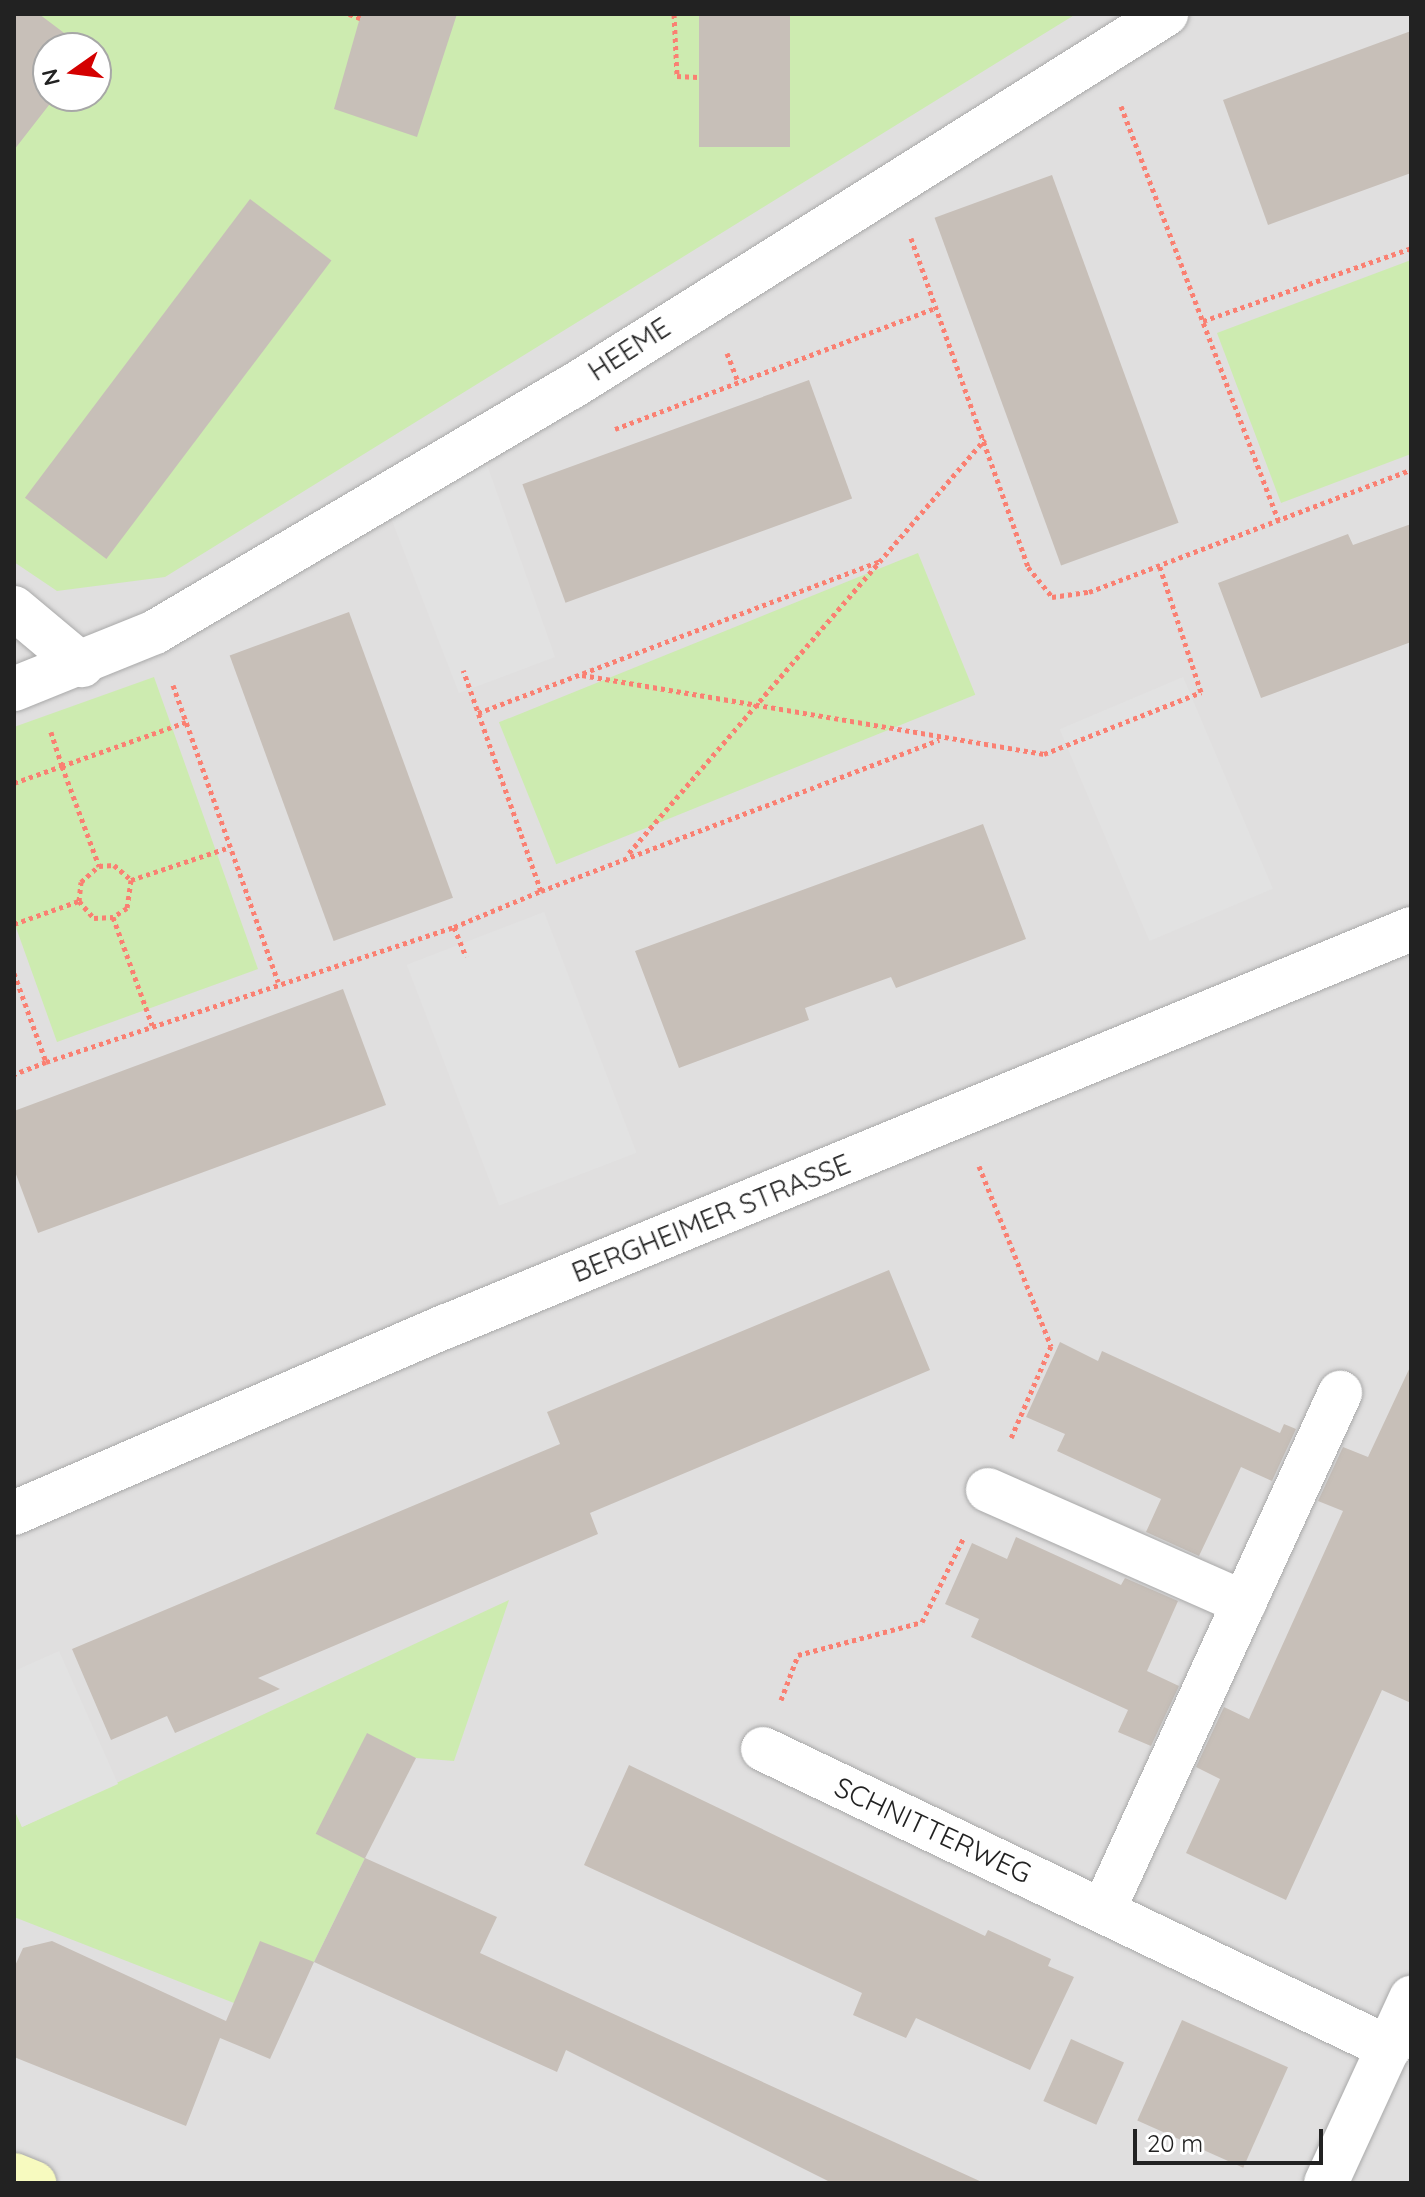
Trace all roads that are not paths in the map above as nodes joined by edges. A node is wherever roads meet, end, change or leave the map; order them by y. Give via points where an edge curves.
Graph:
1 (1166, 14) edge
2 (14, 608) edge
3 (82, 665) junction
4 (24, 686) edge
5 (1411, 929) edge
6 (1340, 1393) dead end
7 (988, 1490) dead end
8 (14, 1513) edge
9 (1244, 1603) junction
10 (763, 1749) dead end
11 (1103, 1911) junction
12 (1411, 1998) edge
13 (1389, 2048) junction
14 (14, 2175) edge
15 (34, 2183) edge
16 (1326, 2183) edge

1 - 3 street, HEEME via 570,388 155,632
2 - 3 street
3 - 4 street, HEEME
5 - 8 street, BERGHEIMER STRASSE via 447,1326
6 - 9 street
7 - 9 street
9 - 11 street
10 - 11 street, SCHNITTERWEG
11 - 13 street, SCHNITTERWEG
12 - 13 street
13 - 16 street
14 - 15 main road

